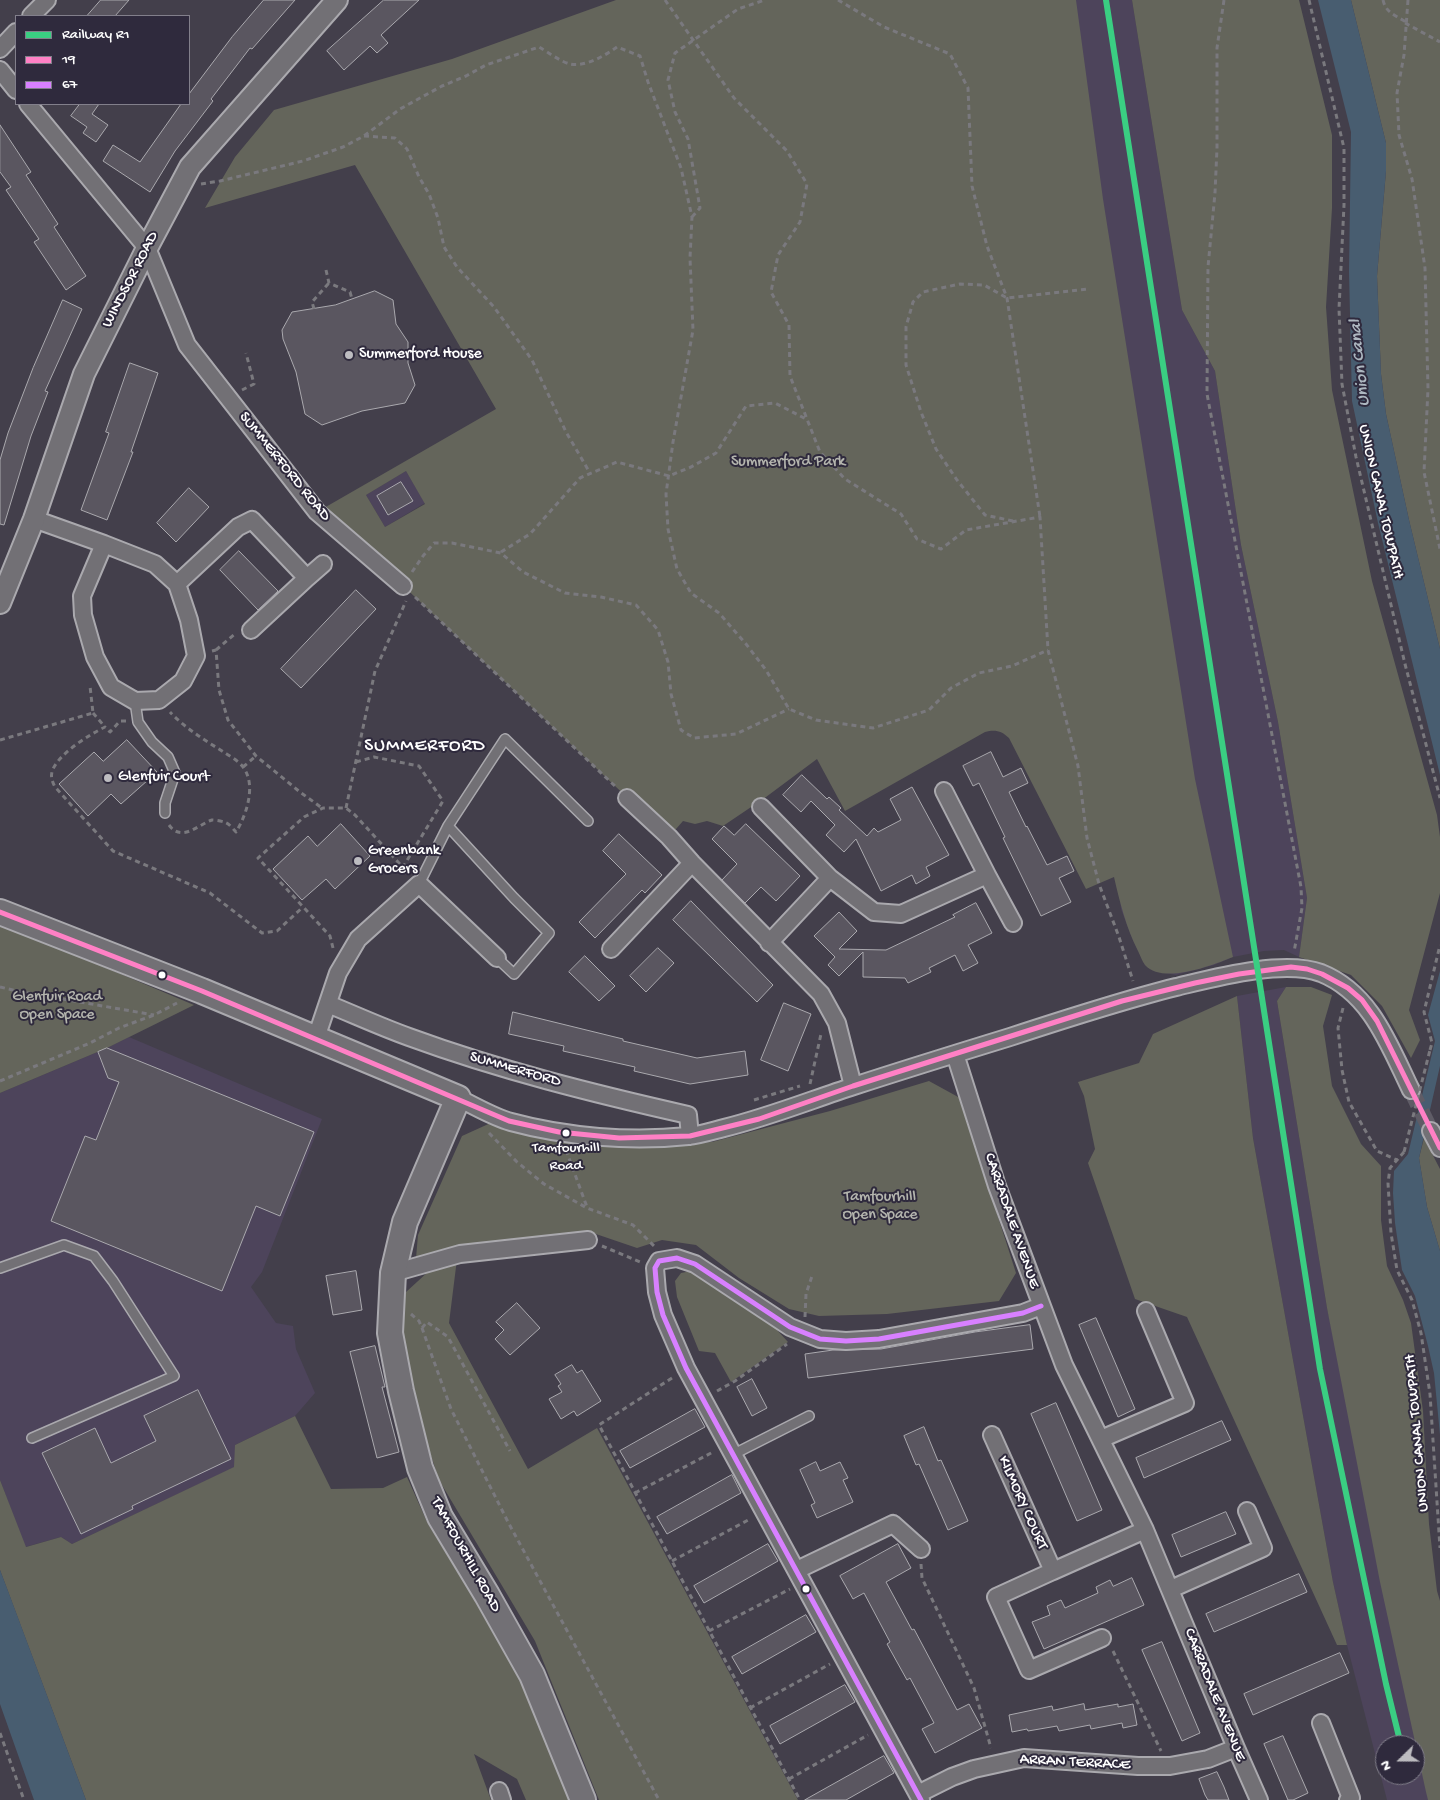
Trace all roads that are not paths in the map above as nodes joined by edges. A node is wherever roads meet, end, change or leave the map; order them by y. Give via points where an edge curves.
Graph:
1 (47, 0) edge
2 (337, 0) edge
3 (32, 15) edge
4 (15, 33) edge
5 (0, 49) edge
6 (0, 70) edge
7 (15, 89) edge
8 (29, 105) edge
9 (147, 248) junction
10 (34, 519) junction
11 (104, 544) junction
12 (323, 564) dead end
13 (307, 578) junction
14 (177, 584) junction
15 (406, 589) road end
16 (0, 603) edge
17 (251, 630) dead end
18 (135, 701) junction
19 (944, 791) dead end
20 (627, 798) road end
21 (762, 807) dead end
22 (165, 813) road end
23 (588, 821) dead end
24 (448, 826) junction
25 (692, 863) junction
26 (987, 875) junction
27 (830, 878) junction
28 (419, 884) junction
29 (0, 912) edge
30 (1013, 924) dead end
31 (769, 942) junction
32 (611, 949) dead end
33 (497, 958) joint
34 (328, 1004) junction
35 (316, 1038) junction
36 (955, 1054) junction
37 (853, 1086) junction
38 (1411, 1090) tunnel mouth
39 (458, 1098) junction
40 (1431, 1131) tunnel mouth
41 (690, 1136) junction
42 (1440, 1148) edge
43 (588, 1240) road end
44 (0, 1268) edge
45 (392, 1283) junction
46 (1041, 1306) junction
47 (1146, 1311) dead end
48 (809, 1416) dead end
49 (992, 1435) dead end
50 (32, 1438) dead end
51 (1101, 1439) junction
52 (731, 1449) junction
53 (1247, 1511) dead end
54 (1145, 1530) junction
55 (921, 1549) road end
56 (1053, 1571) junction
57 (800, 1576) junction
58 (1171, 1589) junction
59 (1102, 1638) road end
60 (1320, 1723) dead end
61 (1236, 1748) junction
62 (920, 1797) edge
63 (583, 1800) edge
64 (1259, 1800) edge
65 (1348, 1800) edge

1 - 3 street
2 - 9 street, WINDSOR ROAD via 190,167
4 - 5 street
6 - 7 street
8 - 9 street, SUMMERFORD ROAD
9 - 10 street, WINDSOR ROAD via 84,374
9 - 15 street, SUMMERFORD ROAD via 187,345 317,512
10 - 11 street
10 - 16 street, WINDSOR ROAD
11 - 14 street via 156,564
11 - 18 street via 82,596 83,615 95,657 111,687
12 - 13 street
13 - 14 street via 252,520 238,527
13 - 17 street
14 - 18 street via 196,656 183,681 159,700
18 - 22 lane via 138,722 168,757 175,773
19 - 26 street
20 - 25 street
21 - 27 street
23 - 24 lane via 505,739
24 - 28 lane
24 - 33 lane via 550,933 514,974
25 - 31 street
25 - 32 street
26 - 27 street via 901,914 874,912
26 - 30 street
27 - 31 street
28 - 33 street
28 - 34 street via 358,939 338,973
29 - 35 main road
31 - 37 street via 820,994 837,1023
34 - 35 street
34 - 41 street, SUMMERFORD via 409,1037 495,1065 688,1116
35 - 39 main road
36 - 37 street
36 - 38 street via 1138,997 1239,974 1307,969 1348,988 1362,1000 1377,1021
36 - 46 street, CARRADALE AVENUE via 997,1186
37 - 41 street via 759,1119
39 - 41 street via 509,1121 559,1132 619,1138
39 - 45 main road, TAMFOURHILL ROAD via 404,1222
40 - 42 street
43 - 45 street via 460,1254
44 - 50 lane via 64,1245 94,1256 174,1376
45 - 63 main road, TAMFOURHILL ROAD via 390,1333 420,1468 440,1517 532,1675
46 - 51 street, CARRADALE AVENUE via 1064,1365
46 - 52 street via 1023,1313 879,1339 820,1339 790,1326 695,1264 677,1258 657,1264 657,1292 663,1315 686,1368
47 - 51 street via 1185,1403
48 - 52 lane
49 - 56 street, KILMORY COURT
51 - 54 street, CARRADALE AVENUE
52 - 57 street
53 - 58 street via 1263,1548
54 - 56 street, KILMORY COURT
54 - 58 street, CARRADALE AVENUE
55 - 57 street via 893,1524
56 - 59 street, KILMORY COURT via 996,1596 1029,1670
57 - 62 street
58 - 61 street, CARRADALE AVENUE
60 - 65 street via 1351,1798
61 - 62 street, ARRAN TERRACE via 1208,1759 1170,1766 1024,1758 974,1768
61 - 64 street, CARRADALE AVENUE

